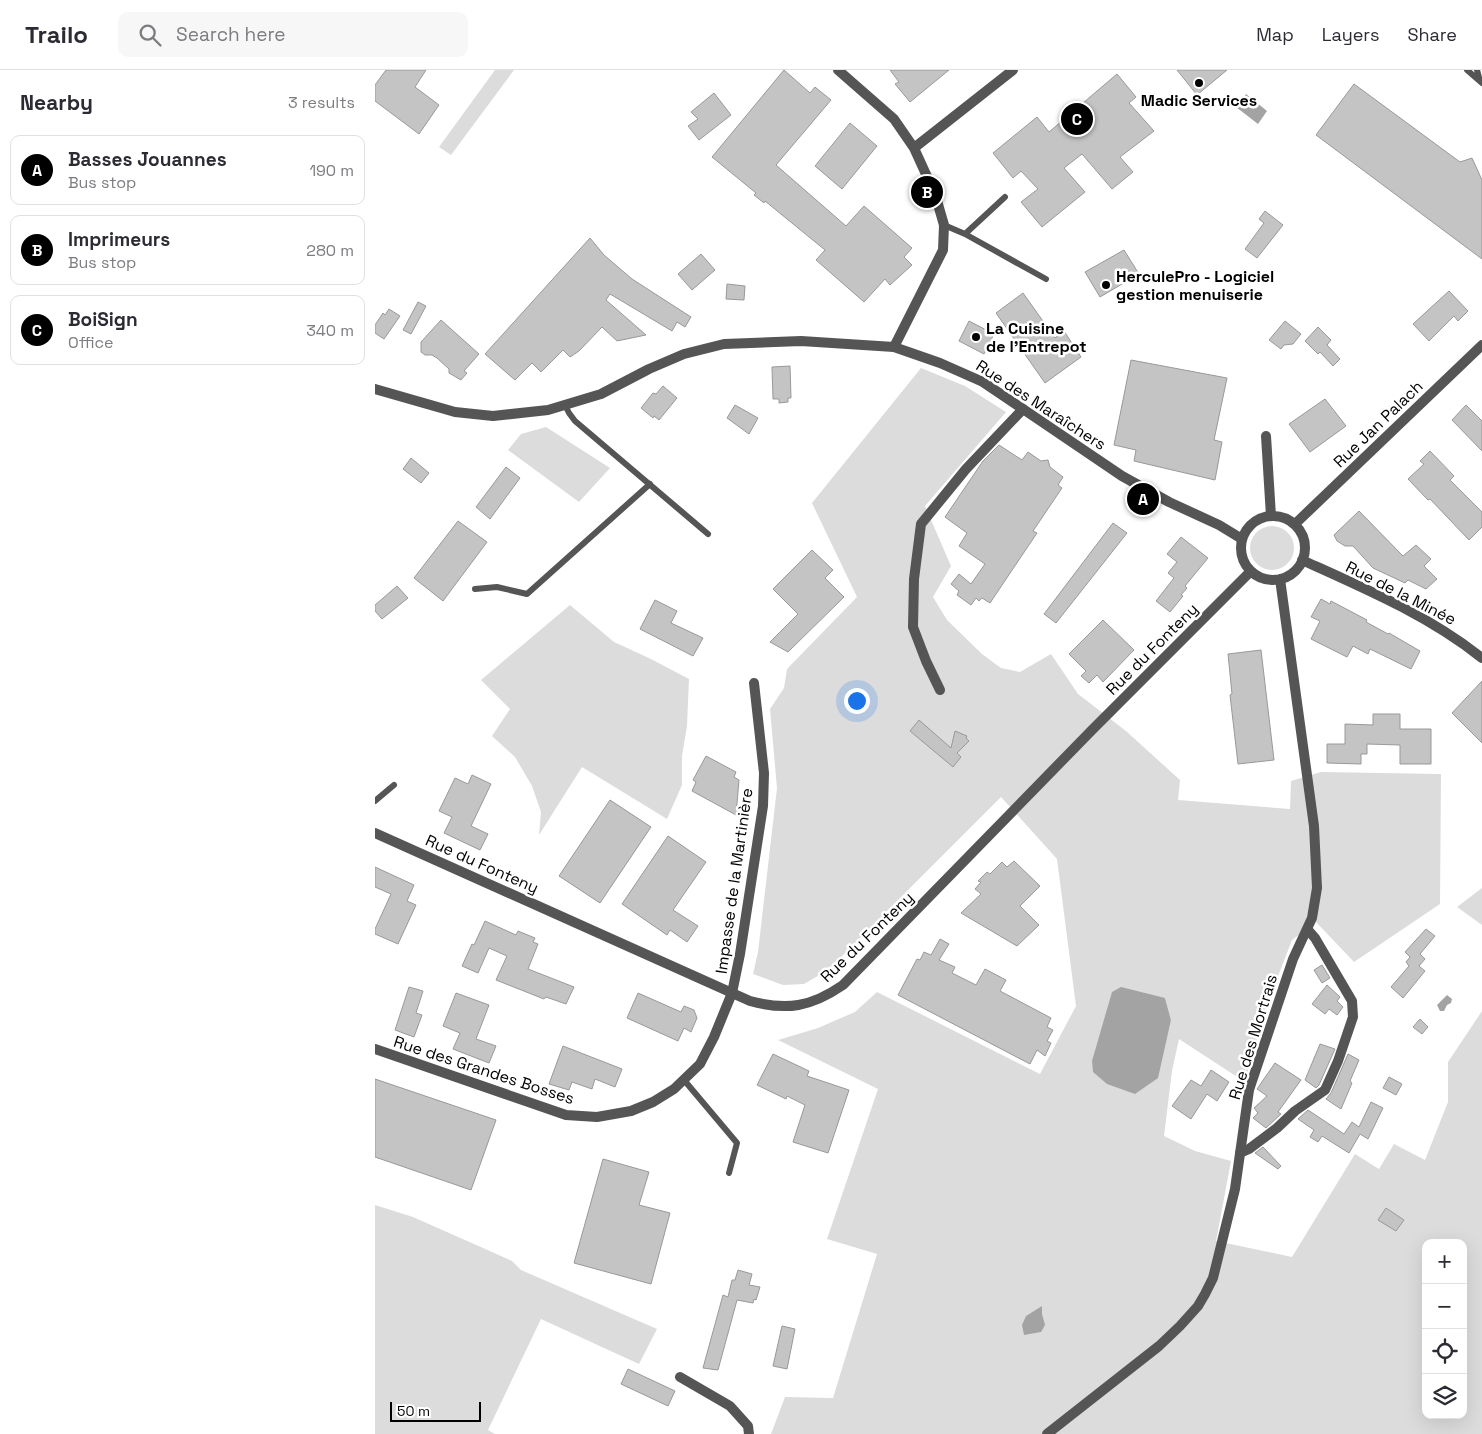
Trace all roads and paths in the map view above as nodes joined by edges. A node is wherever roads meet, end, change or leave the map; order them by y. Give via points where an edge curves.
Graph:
1 (837, 70) edge
2 (1013, 70) edge
3 (1467, 70) edge
4 (1477, 70) edge
5 (1481, 83) edge
6 (914, 148) junction
7 (1005, 197) dead end
8 (944, 225) junction
9 (965, 234) junction
10 (1046, 279) dead end
11 (1482, 344) edge
12 (894, 348) junction
13 (375, 389) edge
14 (565, 405) junction
15 (1023, 409) junction
16 (1266, 436) dead end
17 (650, 484) junction
18 (1271, 516) junction
19 (1295, 524) junction
20 (708, 534) dead end
21 (1242, 539) junction
22 (1302, 560) junction
23 (1251, 571) junction
24 (1280, 579) junction
25 (475, 589) dead end
26 (1482, 658) edge
27 (754, 684) dead end
28 (940, 690) dead end
29 (395, 785) dead end
30 (375, 801) edge
31 (375, 833) edge
32 (1308, 930) junction
33 (732, 993) junction
34 (375, 1050) edge
35 (684, 1080) junction
36 (1240, 1153) junction
37 (729, 1173) dead end
38 (680, 1377) dead end
39 (749, 1434) edge
40 (1047, 1434) edge

1 - 6 street via 894,120
2 - 6 street
3 - 5 lane
4 - 5 lane
6 - 8 street via 935,194
7 - 9 lane
8 - 9 lane
8 - 12 street via 943,250
9 - 10 lane
11 - 19 street, Rue Jan Palach
12 - 14 street, Rue des Maraîchers via 801,341 724,344 684,354 601,394
12 - 15 street, Rue des Maraîchers via 983,382
13 - 14 street, Rue des Maraîchers via 455,412 493,416
14 - 17 lane via 575,421
15 - 21 street, Rue des Maraîchers via 1122,476
15 - 28 street via 965,469 921,524 914,579 913,627
16 - 18 street
17 - 20 lane
17 - 25 lane via 527,594 497,587
18 - 19 street
18 - 21 street via 1263,517 1250,526
19 - 22 street via 1304,542
21 - 23 street via 1242,556
22 - 24 street via 1297,569
22 - 26 street, Rue de la Minée via 1430,621
23 - 24 street via 1265,578
23 - 33 street, Rue du Fonteny via 843,985 828,996 806,1005 782,1007 750,1001
24 - 32 street, Rue des Mortrais via 1314,826 1317,888
27 - 33 street, Impasse de la Martinière via 764,773 763,806
29 - 30 lane
31 - 33 street, Rue du Fonteny
32 - 36 street, Rue des Mortrais via 1293,959 1249,1090
32 - 36 street via 1352,1001 1353,1017 1325,1090
33 - 35 street, Rue des Grandes Bosses via 700,1064
34 - 35 street, Rue des Grandes Bosses via 566,1115 597,1117 631,1111 653,1102
35 - 37 lane via 737,1143
36 - 40 street, Rue des Mortrais via 1235,1189 1213,1278 1198,1306 1159,1346
38 - 39 street via 730,1406 748,1426

